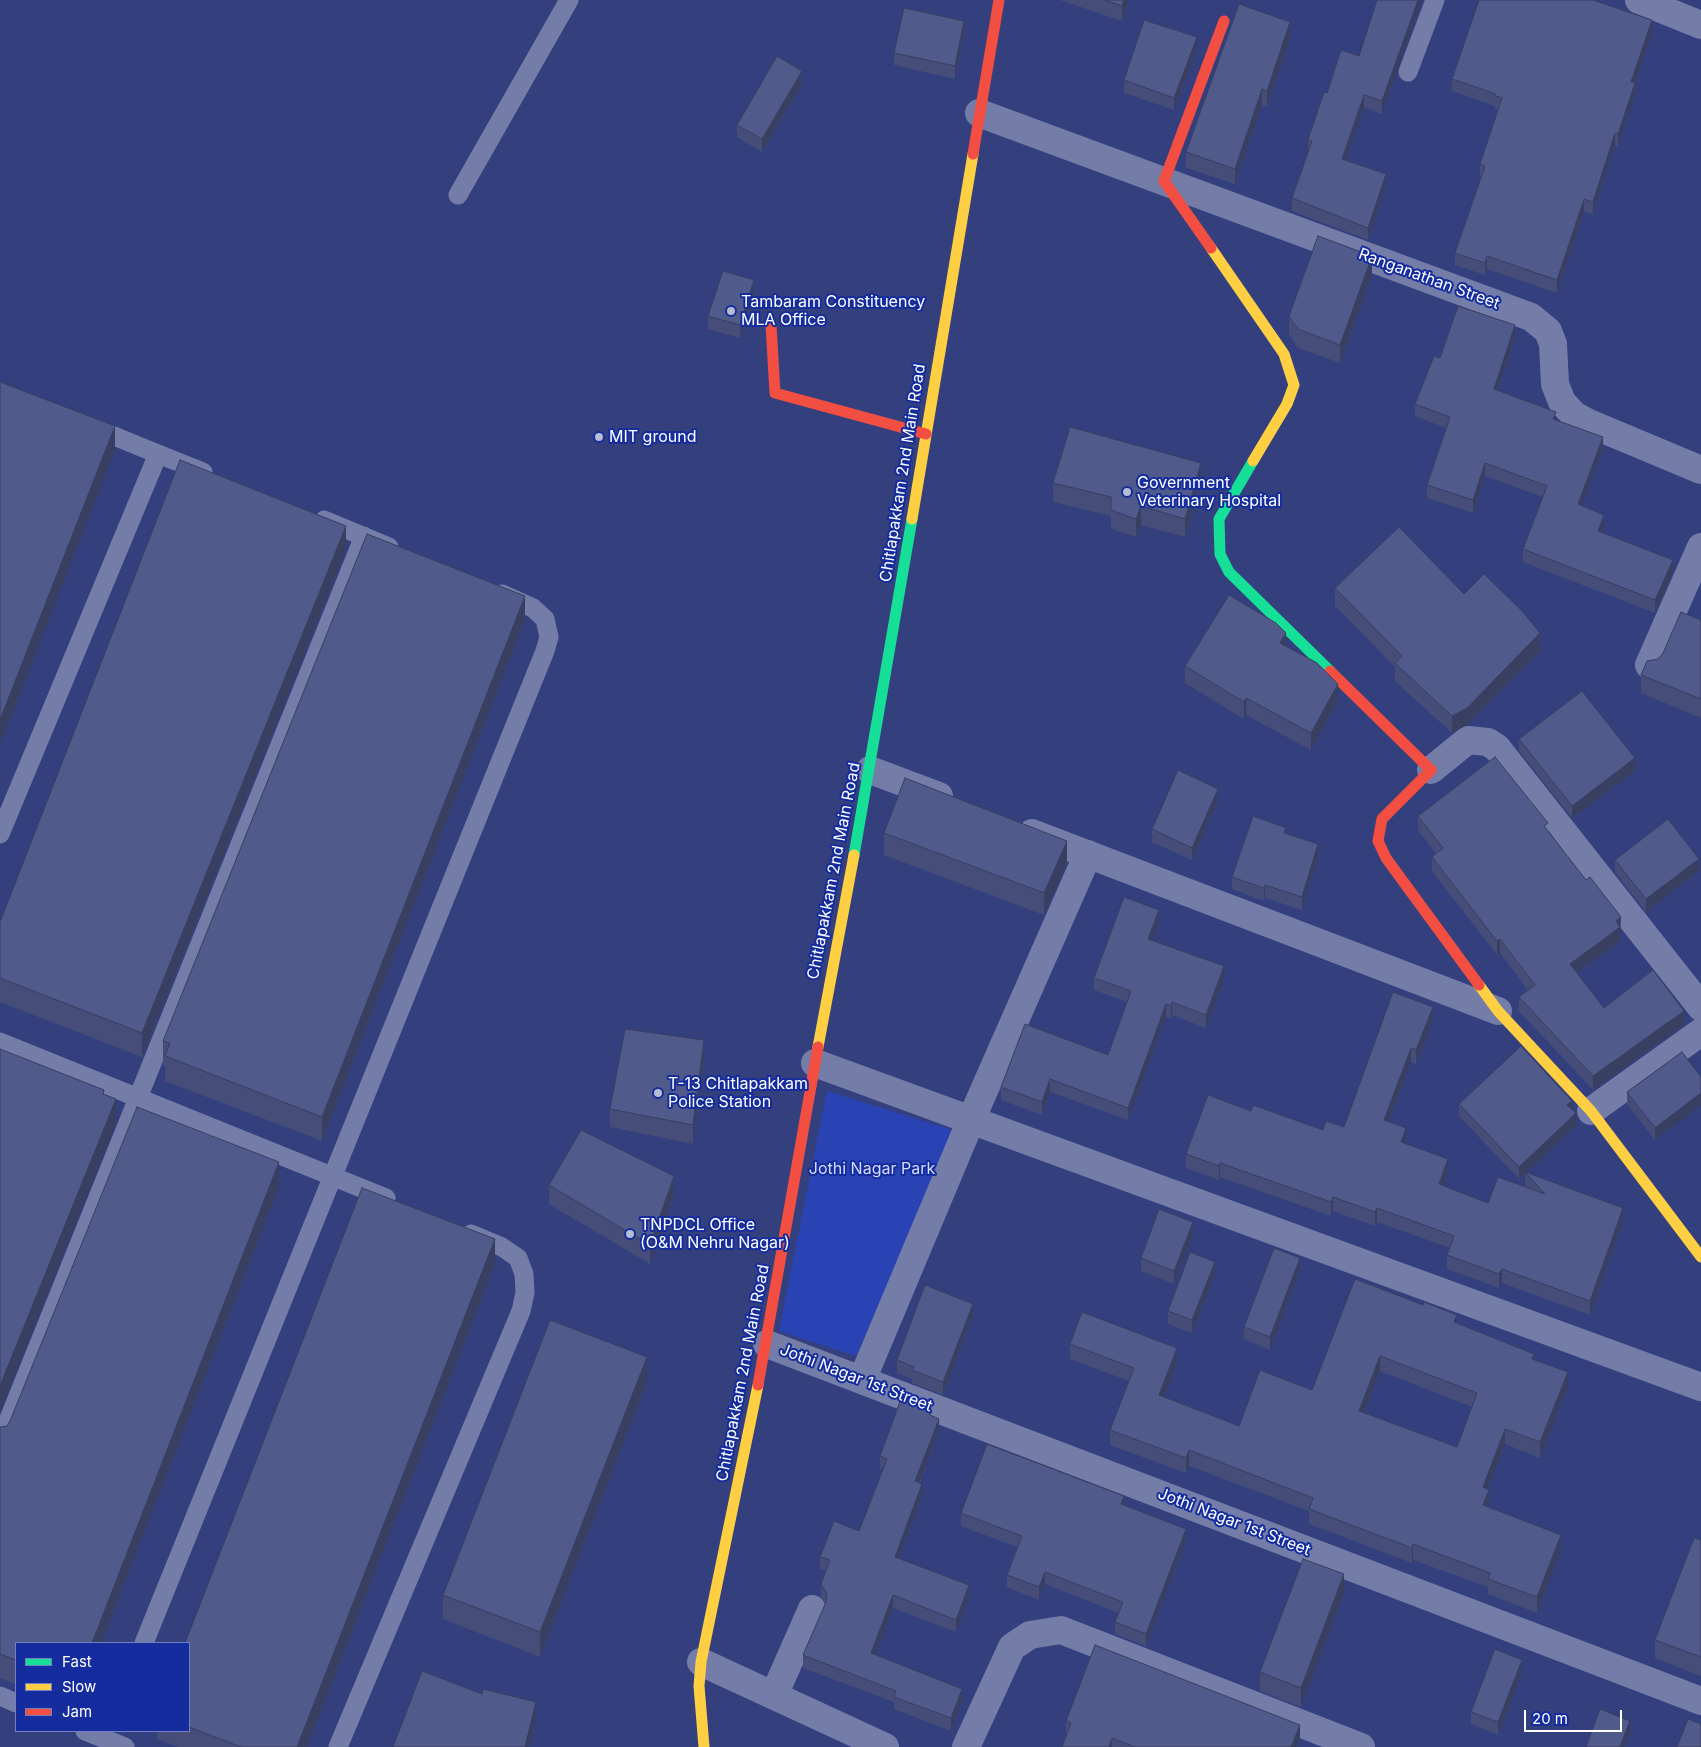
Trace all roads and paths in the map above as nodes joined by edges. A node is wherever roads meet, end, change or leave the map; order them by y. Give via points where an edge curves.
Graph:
1 (569, 0) edge
2 (999, 0) edge
3 (1435, 0) edge
4 (1639, 0) edge
5 (1668, 5) edge
6 (1224, 21) dead end
7 (1701, 25) edge
8 (1408, 72) dead end
9 (979, 113) junction
10 (1164, 181) junction
11 (458, 195) dead end
12 (771, 325) dead end
13 (79, 422) edge
14 (926, 434) junction
15 (158, 454) junction
16 (1701, 470) edge
17 (221, 479) edge
18 (310, 515) edge
19 (364, 536) junction
20 (1701, 547) edge
21 (404, 553) edge
22 (481, 586) edge
23 (1649, 665) edge
24 (870, 770) junction
25 (1431, 770) junction
26 (961, 805) edge
27 (1006, 822) edge
28 (0, 834) edge
29 (1088, 854) junction
30 (1701, 1006) edge
31 (1498, 1011) junction
32 (1701, 1032) edge
33 (0, 1042) edge
34 (815, 1063) junction
35 (137, 1097) junction
36 (1590, 1111) junction
37 (971, 1120) junction
38 (334, 1176) junction
39 (405, 1206) edge
40 (458, 1228) edge
41 (1701, 1257) edge
42 (767, 1344) junction
43 (862, 1380) junction
44 (1701, 1387) edge
45 (0, 1440) edge
46 (812, 1609) dead end
47 (144, 1642) edge
48 (701, 1662) junction
49 (0, 1696) edge
50 (774, 1696) junction
51 (1701, 1701) edge
52 (15, 1703) edge
53 (87, 1732) edge
54 (104, 1739) edge
55 (125, 1747) edge
56 (338, 1747) edge
57 (704, 1747) edge
58 (886, 1747) edge
59 (966, 1747) edge
60 (1361, 1747) edge

1 - 11 lane
2 - 9 main road, Chitlapakkam 2nd Main Road
3 - 8 lane
4 - 5 street
5 - 7 street
6 - 10 main road
9 - 10 street, Ranganathan Street
9 - 14 main road, Chitlapakkam 2nd Main Road
10 - 16 street, Ranganathan Street via 1530,317 1548,331 1553,344 1554,384 1562,402 1574,415
10 - 25 main road via 1284,354 1294,385 1287,404 1219,519 1220,554 1230,572
12 - 14 main road via 775,393
13 - 15 lane
14 - 24 main road, Chitlapakkam 2nd Main Road
15 - 17 lane
15 - 28 lane
18 - 19 lane
19 - 21 lane
19 - 35 lane
20 - 23 street
22 - 38 lane via 533,608 545,619 549,637
24 - 26 street
24 - 34 main road, Chitlapakkam 2nd Main Road
25 - 30 street via 1468,740 1488,742 1498,748
25 - 31 main road via 1382,819 1378,841 1386,858
27 - 29 street
29 - 31 street
29 - 37 street
31 - 36 main road
32 - 36 street
33 - 35 lane
34 - 37 street
34 - 42 main road, Chitlapakkam 2nd Main Road
35 - 38 lane
35 - 45 lane
36 - 41 main road
37 - 43 street
37 - 44 street
38 - 39 lane
38 - 47 lane
40 - 56 lane via 502,1247 518,1258 524,1274 523,1302
42 - 43 street, Jothi Nagar 1st Street
42 - 48 main road, Chitlapakkam 2nd Main Road
43 - 51 street, Jothi Nagar 1st Street
46 - 50 street
48 - 50 street
48 - 57 main road, Chitlapakkam 2nd Main Road via 699,1686
49 - 52 lane
50 - 58 street
53 - 54 lane
54 - 55 lane
59 - 60 street via 1012,1647 1030,1635 1061,1630

